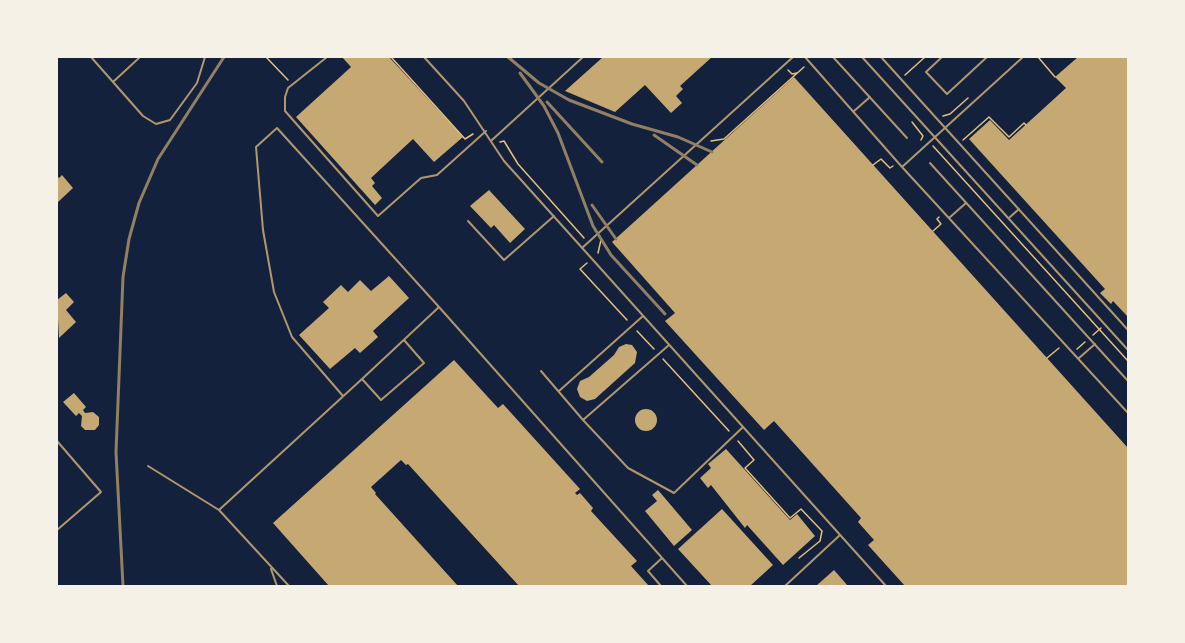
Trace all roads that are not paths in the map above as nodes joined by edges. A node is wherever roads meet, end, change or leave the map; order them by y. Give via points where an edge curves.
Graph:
1 (91, 57) edge
2 (140, 57) edge
3 (205, 57) edge
4 (327, 57) edge
5 (424, 57) edge
6 (583, 57) edge
7 (794, 57) edge
8 (805, 57) edge
9 (833, 57) edge
10 (862, 57) edge
11 (881, 57) edge
12 (942, 57) edge
13 (987, 57) edge
14 (1023, 57) edge
15 (113, 82) junction
16 (870, 97) junction
17 (854, 112) junction
18 (945, 128) junction
19 (486, 131) junction
20 (935, 137) junction
21 (907, 138) dead end
22 (493, 142) junction
23 (930, 163) dead end
24 (902, 167) junction
25 (966, 202) junction
26 (1019, 209) junction
27 (554, 216) junction
28 (949, 218) junction
29 (1009, 218) junction
30 (468, 220) dead end
31 (582, 248) junction
32 (440, 307) junction
33 (643, 316) junction
34 (1128, 330) edge
35 (404, 339) junction
36 (1095, 344) junction
37 (669, 345) junction
38 (1128, 350) edge
39 (1078, 359) junction
40 (541, 371) dead end
41 (362, 379) junction
42 (1128, 381) edge
43 (560, 391) junction
44 (343, 396) junction
45 (1128, 412) edge
46 (583, 420) junction
47 (743, 428) junction
48 (57, 441) edge
49 (148, 466) dead end
50 (219, 510) junction
51 (57, 530) edge
52 (840, 536) junction
53 (662, 558) junction
54 (270, 565) junction
55 (277, 586) edge
56 (289, 586) edge
57 (661, 586) edge
58 (687, 586) edge
59 (785, 586) edge
60 (886, 586) edge

1 - 15 lane
2 - 15 lane
3 - 15 lane via 196,83 171,120 156,124 143,116
4 - 19 lane via 288,88 285,111 378,216 421,178 437,175
5 - 19 lane
6 - 22 lane
7 - 31 lane
8 - 17 lane
9 - 16 lane
10 - 20 lane
11 - 18 lane
12 - 13 lane via 926,72 947,94
14 - 18 lane
16 - 17 lane
16 - 21 lane
17 - 24 lane
18 - 20 lane
18 - 26 lane
19 - 22 lane
20 - 24 lane
20 - 29 lane
22 - 27 lane via 504,161
23 - 25 lane
24 - 28 lane
25 - 28 lane
25 - 36 lane
26 - 29 lane
26 - 34 lane
27 - 30 lane via 504,260
27 - 31 lane
28 - 39 lane
29 - 38 lane
31 - 33 lane
32 - 35 lane
32 - 44 lane via 277,128 256,147 263,230 274,292 292,337
32 - 53 lane
33 - 37 lane
33 - 43 lane
35 - 41 lane
35 - 41 lane via 423,363 381,400
36 - 39 lane
36 - 42 lane
37 - 46 lane
37 - 47 lane
39 - 45 lane
40 - 43 lane
41 - 44 lane
43 - 46 lane
44 - 50 lane
46 - 47 lane via 628,468 674,493
47 - 52 lane
48 - 51 lane via 101,492
49 - 50 lane
50 - 54 lane
52 - 59 lane
52 - 60 lane
53 - 57 lane via 648,571
53 - 58 lane
54 - 55 lane
54 - 56 lane

